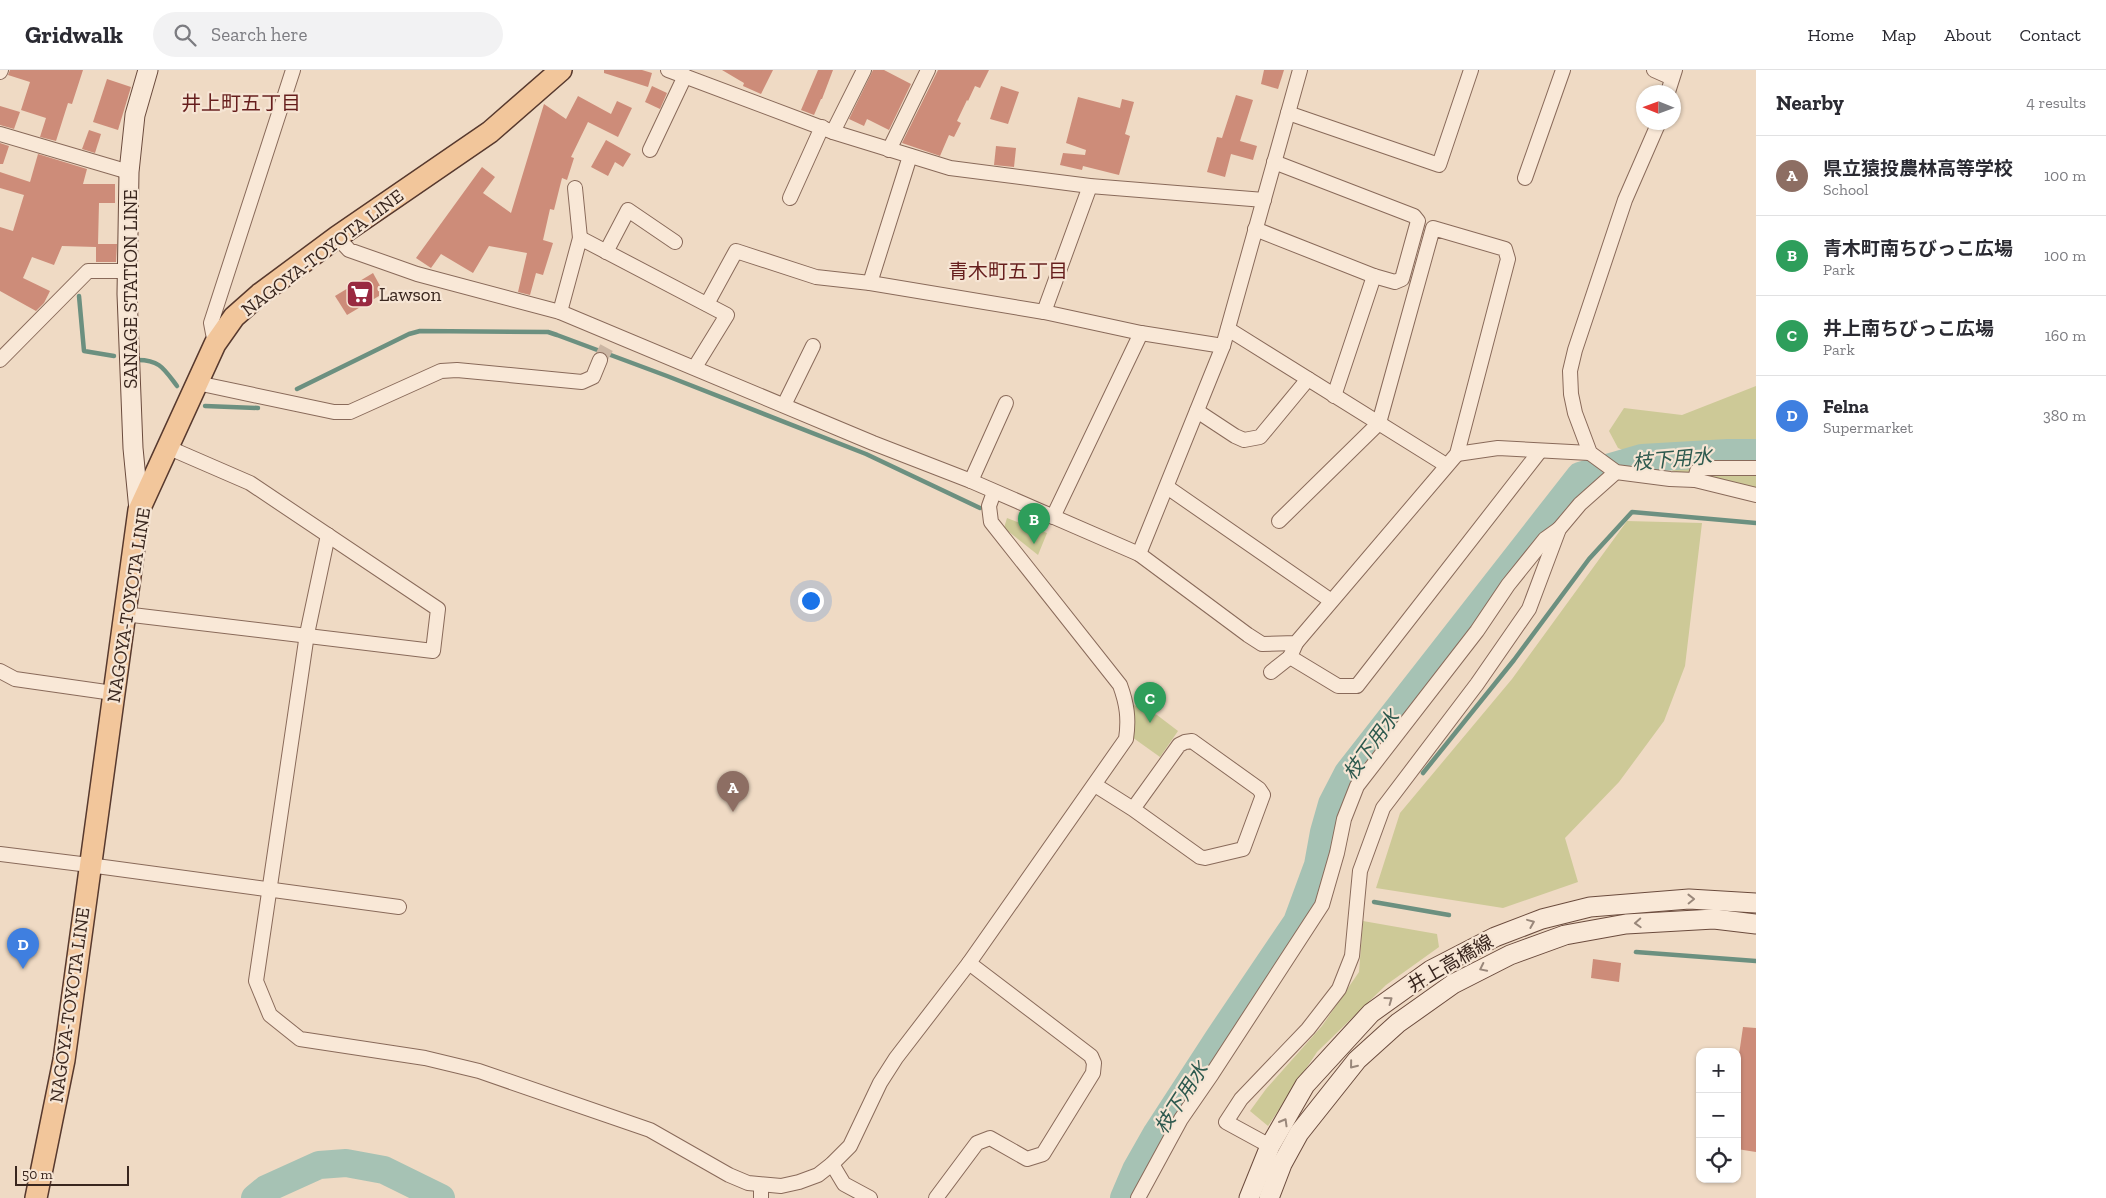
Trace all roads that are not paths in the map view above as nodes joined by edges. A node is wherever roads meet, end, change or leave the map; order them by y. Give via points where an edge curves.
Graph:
1 (148, 70) edge
2 (294, 70) edge
3 (561, 70) edge
4 (668, 70) edge
5 (864, 70) edge
6 (928, 70) edge
7 (1300, 70) edge
8 (1471, 70) edge
9 (1563, 70) edge
10 (1654, 70) edge
11 (1674, 74) edge
12 (685, 76) junction
13 (1288, 113) junction
14 (828, 129) junction
15 (1656, 130) edge
16 (0, 134) edge
17 (650, 150) dead end
18 (889, 150) junction
19 (910, 156) junction
20 (1274, 162) junction
21 (129, 172) junction
22 (1525, 178) dead end
23 (1090, 186) junction
24 (575, 188) dead end
25 (790, 198) dead end
26 (1264, 200) junction
27 (1256, 229) junction
28 (337, 237) junction
29 (580, 238) junction
30 (675, 242) dead end
31 (606, 252) junction
32 (128, 271) junction
33 (1374, 276) junction
34 (870, 283) junction
35 (707, 304) junction
36 (560, 312) junction
37 (1044, 312) junction
38 (1228, 329) junction
39 (1141, 333) junction
40 (215, 344) junction
41 (813, 346) dead end
42 (1223, 346) junction
43 (0, 360) edge
44 (600, 360) tunnel mouth
45 (694, 367) junction
46 (1308, 379) junction
47 (197, 383) junction
48 (1334, 396) junction
49 (1006, 403) dead end
50 (784, 405) junction
51 (1197, 411) junction
52 (1379, 423) junction
53 (168, 447) junction
54 (1540, 451) junction
55 (1590, 453) junction
56 (1457, 454) junction
57 (1446, 465) junction
58 (1756, 468) edge
59 (1616, 472) junction
60 (1695, 480) junction
61 (970, 481) junction
62 (1166, 487) junction
63 (994, 492) junction
64 (1756, 495) edge
65 (139, 510) junction
66 (1053, 517) junction
67 (1279, 521) dead end
68 (1559, 529) junction
69 (328, 535) junction
70 (1139, 554) junction
71 (1330, 600) junction
72 (124, 614) junction
73 (307, 634) junction
74 (1296, 643) junction
75 (1290, 657) junction
76 (0, 671) edge
77 (1272, 672) dead end
78 (113, 693) junction
79 (1095, 786) junction
80 (1133, 809) junction
81 (0, 854) edge
82 (89, 865) junction
83 (270, 890) junction
84 (1756, 903) edge
85 (399, 908) dead end
86 (1756, 924) edge
87 (969, 963) junction
88 (1270, 1146) junction
89 (832, 1164) junction
90 (761, 1192) edge
91 (36, 1198) edge
92 (870, 1198) edge
93 (936, 1198) edge
94 (1138, 1198) edge
95 (1249, 1198) edge
96 (1269, 1198) edge

1 - 21 street, SANAGE STATION LINE via 135,115
2 - 40 street via 211,323
3 - 28 main road, NAGOYA-TOYOTA LINE via 490,132
4 - 12 street
5 - 14 street
6 - 18 street
7 - 13 street
8 - 13 street via 1438,165
9 - 22 street
10 - 11 street
12 - 14 street
12 - 17 street
13 - 20 street
14 - 18 street
14 - 25 street
15 - 55 street via 1625,200 1574,350 1570,370 1575,413
16 - 21 street
18 - 19 street
19 - 23 street via 950,168
19 - 34 street
20 - 26 street
20 - 33 street via 1414,216 1418,221 1402,279 1395,282
21 - 32 street, SANAGE STATION LINE
23 - 26 street
23 - 37 street
24 - 29 street
26 - 27 street
27 - 33 street
27 - 38 street
28 - 36 street via 349,250 417,274
28 - 40 main road, NAGOYA-TOYOTA LINE via 260,294 234,317
29 - 31 street
29 - 36 street
30 - 31 street via 628,210
31 - 35 street
32 - 43 street via 88,271
32 - 65 street, SANAGE STATION LINE via 133,448
33 - 48 street
34 - 35 street via 816,277 736,250
34 - 37 street
35 - 45 street via 727,315
36 - 45 street via 611,339
37 - 39 street
38 - 42 street
38 - 46 street
39 - 42 street
39 - 66 street
40 - 47 main road, NAGOYA-TOYOTA LINE
41 - 50 street
42 - 51 street
44 - 47 street via 593,377 582,382 441,371 350,412 334,412
45 - 50 street
46 - 48 street
46 - 51 street via 1260,437 1244,440
47 - 53 main road, NAGOYA-TOYOTA LINE
48 - 52 street
49 - 61 street
50 - 61 street
51 - 62 street
52 - 56 street via 1433,228 1505,249 1508,259
52 - 57 street
52 - 67 street
53 - 65 main road, NAGOYA-TOYOTA LINE
53 - 69 street via 250,483
54 - 55 street
54 - 56 street via 1498,448
54 - 75 street via 1357,686 1338,686
55 - 59 street
56 - 57 street
57 - 71 street
58 - 60 street via 1704,468 1697,471
59 - 60 street via 1670,480
59 - 68 street via 1580,504
60 - 64 street
61 - 63 street
62 - 70 street
62 - 71 street
63 - 66 street
63 - 79 street via 988,506 990,522 1120,685 1127,703 1126,739
65 - 72 main road, NAGOYA-TOYOTA LINE
66 - 70 street
68 - 88 street via 1529,609 1383,808 1360,871 1352,956 1339,990 1308,1029 1241,1099 1226,1122
68 - 94 street via 1546,538 1508,585 1477,631 1357,786 1344,819 1322,905 1185,1113
69 - 73 street
69 - 73 street via 438,609 433,650
70 - 74 street via 1262,644
71 - 74 street
72 - 73 street
72 - 78 main road, NAGOYA-TOYOTA LINE
73 - 83 street
74 - 75 street
75 - 77 street
76 - 78 street via 15,679
78 - 82 main road, NAGOYA-TOYOTA LINE
79 - 80 street
79 - 87 street
80 - 80 street via 1205,858 1243,850 1263,796 1259,789 1192,742 1185,742 1179,745
81 - 82 street
82 - 83 street
82 - 91 main road, NAGOYA-TOYOTA LINE via 64,1060
83 - 85 street
83 - 90 street via 256,981 270,1015 300,1039 425,1058 478,1071 650,1130
88 -> 84 street, 井上高橋線 via 1305,1085 1371,1013 1431,970 1495,937 1542,919 1590,907 1689,899
86 -> 96 street, 井上高橋線 via 1714,919 1626,924 1565,935 1510,955 1453,984 1398,1023 1357,1060 1299,1133
87 - 89 street via 896,1058 880,1083 850,1146
87 - 93 street via 1091,1056 1093,1073 1043,1154 1027,1159 990,1138 977,1143
88 - 95 street, 井上高橋線
89 - 90 street via 799,1182
89 - 92 street via 844,1184

